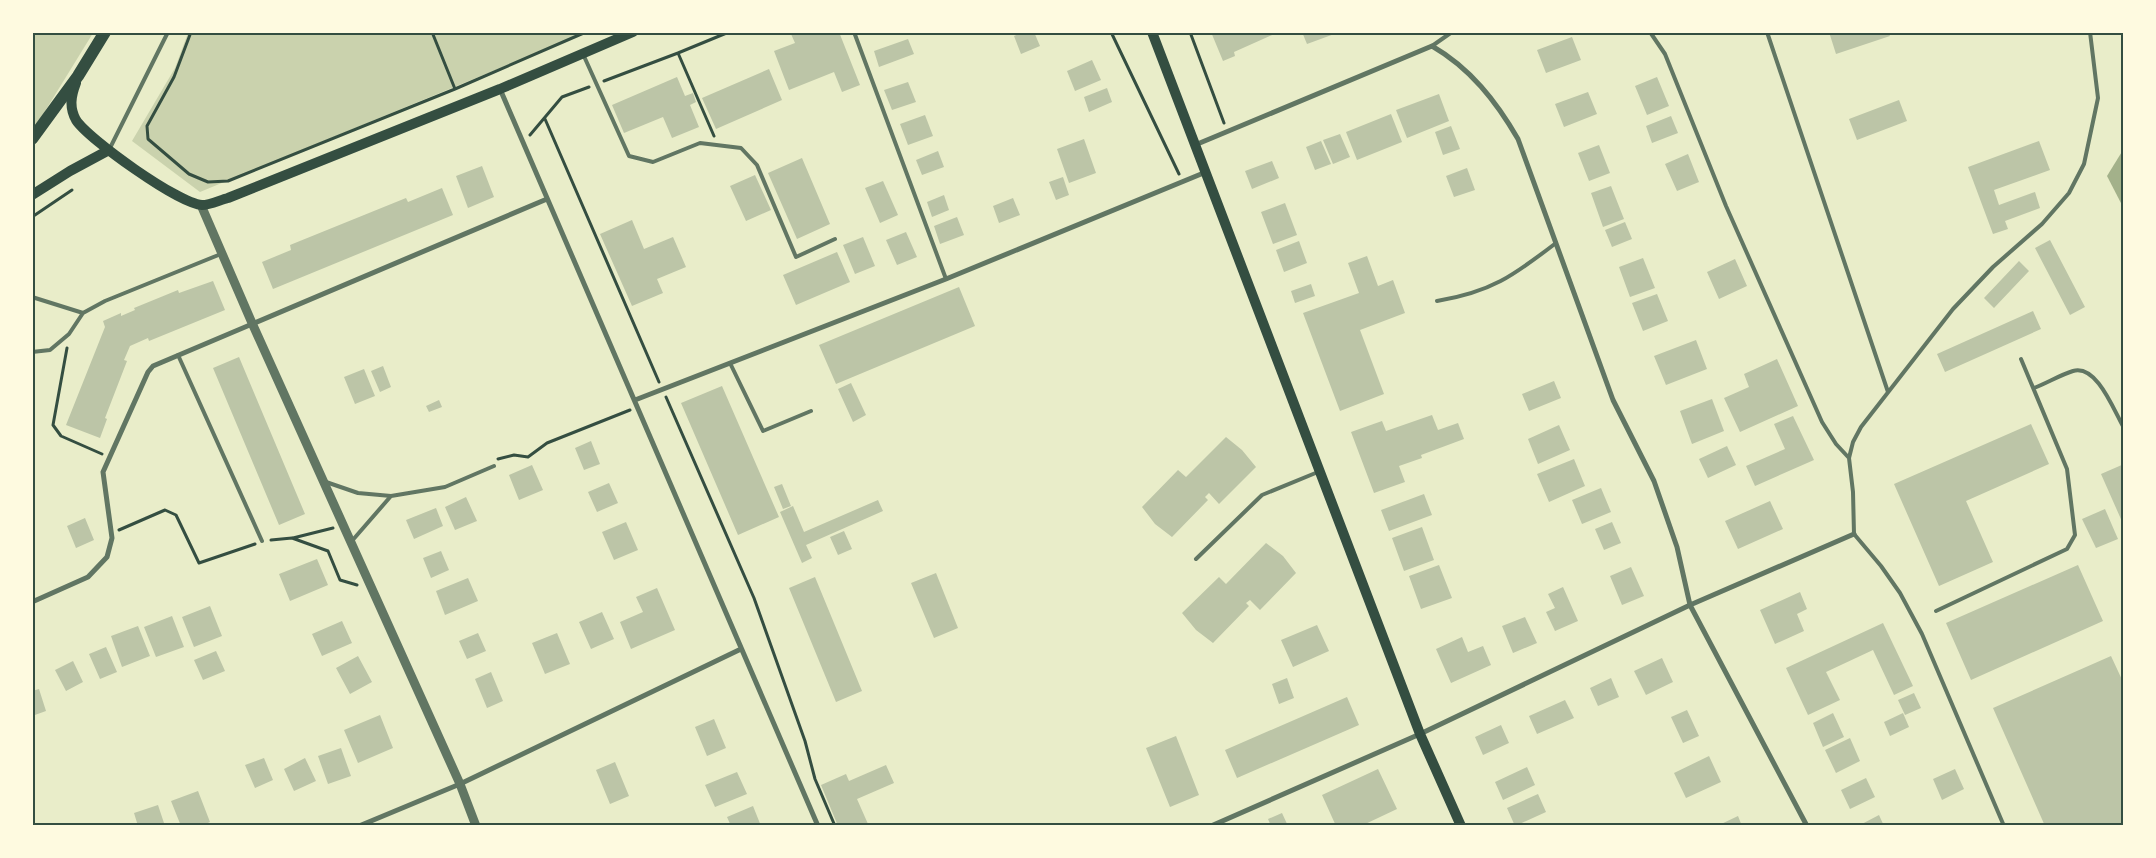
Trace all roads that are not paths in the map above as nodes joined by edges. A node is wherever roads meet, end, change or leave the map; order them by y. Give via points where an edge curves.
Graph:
1 (105, 32) edge
2 (168, 32) edge
3 (633, 32) edge
4 (854, 32) edge
5 (1152, 32) edge
6 (1452, 32) edge
7 (1650, 32) edge
8 (1767, 32) edge
9 (2090, 32) edge
10 (1432, 46) junction
11 (583, 54) junction
12 (78, 76) junction
13 (500, 89) junction
14 (32, 139) edge
15 (1195, 145) junction
16 (109, 150) junction
17 (1206, 172) junction
18 (32, 195) edge
19 (547, 199) junction
20 (201, 205) junction
21 (835, 239) dead end
22 (1556, 243) junction
23 (221, 254) junction
24 (946, 278) junction
25 (32, 297) edge
26 (1437, 301) dead end
27 (82, 313) junction
28 (252, 323) junction
29 (32, 352) edge
30 (178, 355) junction
31 (2021, 359) dead end
32 (730, 363) junction
33 (2034, 388) junction
34 (1888, 392) junction
35 (635, 400) junction
36 (811, 411) dead end
37 (2124, 428) edge
38 (1848, 458) junction
39 (494, 466) road end
40 (1320, 471) junction
41 (323, 481) junction
42 (391, 496) junction
43 (1854, 534) junction
44 (262, 541) road end
45 (351, 542) junction
46 (1196, 558) dead end
47 (32, 602) edge
48 (1690, 605) junction
49 (1936, 610) dead end
50 (741, 649) junction
51 (1420, 734) junction
52 (460, 784) junction
53 (359, 826) edge
54 (476, 826) edge
55 (818, 826) edge
56 (1211, 826) edge
57 (1461, 826) edge
58 (1807, 826) edge
59 (2004, 826) edge

1 - 12 highway
2 - 16 lane
3 - 11 main road
4 - 24 lane
5 - 15 main road
6 - 10 lane
7 - 38 lane via 1665,54 1726,206 1822,422
8 - 34 lane
9 - 34 lane via 2098,98 2084,164 2069,193 2042,224 1993,267 1953,309
10 - 15 street
10 - 22 street via 1452,58 1474,78 1504,115 1518,139
11 - 13 main road
11 - 21 lane via 629,156 653,162 700,143 740,148 757,165 796,257
12 - 14 highway
12 - 16 main road via 72,94 72,112 77,122
13 - 19 street
13 - 20 main road via 228,198
15 - 17 main road
16 - 18 main road
16 - 20 main road via 161,186
17 - 24 street
17 - 40 main road
19 - 28 street
19 - 35 street
20 - 23 street
22 - 26 lane via 1495,285
22 - 48 street via 1613,400 1654,481 1677,547
23 - 27 lane
23 - 28 street
24 - 32 street
25 - 27 lane
27 - 29 lane via 69,334 50,350
28 - 30 street
28 - 41 street
30 - 44 lane
30 - 47 street via 153,366 148,372 103,472 112,533 107,557 88,577
31 - 33 lane
32 - 35 street
32 - 36 lane via 763,431
33 - 37 lane via 2075,370 2089,372
33 - 49 lane via 2068,469 2075,535 2067,549
34 - 38 lane via 1861,427
35 - 50 street
38 - 43 lane
39 - 42 lane via 445,486
40 - 46 lane via 1262,495
40 - 51 main road
41 - 42 lane via 358,493
41 - 45 street
42 - 45 lane
43 - 48 street
43 - 59 lane via 1900,593 1922,634
45 - 52 street
48 - 51 street
48 - 58 street
50 - 52 street
50 - 55 street
51 - 56 street
51 - 57 main road
52 - 53 street
52 - 54 street

